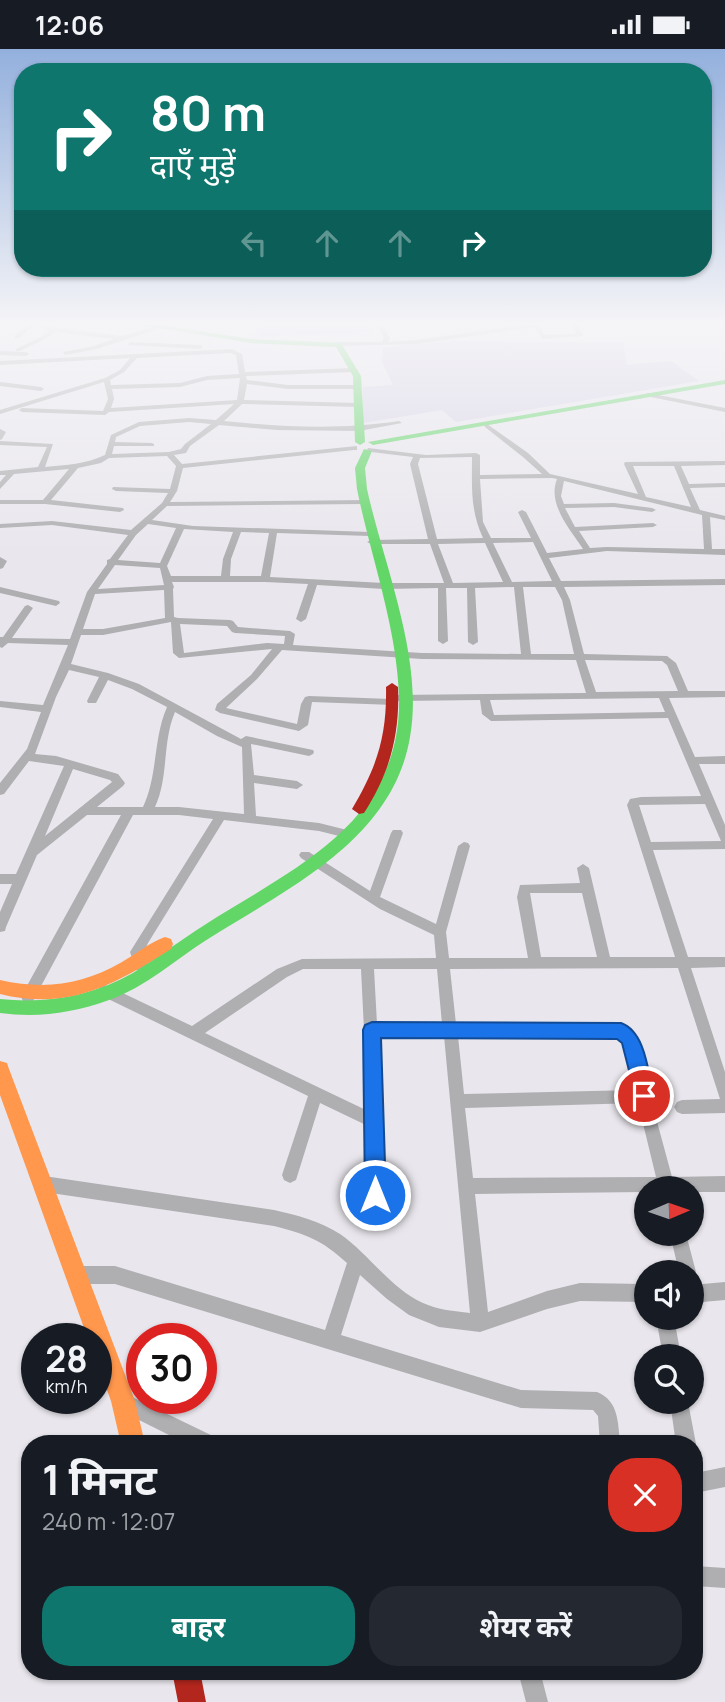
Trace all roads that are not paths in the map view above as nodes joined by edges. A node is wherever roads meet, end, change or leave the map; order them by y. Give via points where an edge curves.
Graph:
1 (37, 402) edge
2 (110, 402) edge
3 (238, 402) edge
4 (240, 402) edge
5 (247, 402) edge
6 (617, 402) edge
7 (619, 402) edge
8 (682, 402) edge
9 (291, 403) joint
10 (358, 405) joint
11 (12, 409) junction
12 (108, 410) junction
13 (725, 411) edge
14 (0, 412) edge
15 (218, 422) junction
16 (399, 422) dead end
17 (487, 426) junction
18 (0, 431) edge
19 (0, 441) edge
20 (111, 444) junction
21 (152, 445) dead end
22 (365, 445) junction
23 (169, 454) junction
24 (108, 456) junction
25 (417, 456) junction
26 (676, 463) junction
27 (725, 463) edge
28 (75, 466) junction
29 (180, 466) junction
30 (41, 468) junction
31 (12, 472) junction
32 (0, 473) edge
33 (547, 475) junction
34 (477, 477) junction
35 (561, 478) junction
36 (725, 485) edge
37 (686, 486) junction
38 (0, 487) edge
39 (116, 489) dead end
40 (173, 491) junction
41 (647, 499) junction
42 (0, 502) edge
43 (44, 502) junction
44 (360, 502) junction
45 (165, 503) junction
46 (562, 506) junction
47 (93, 509) junction
48 (120, 510) dead end
49 (652, 510) junction
50 (701, 511) junction
51 (522, 512) dead end
52 (725, 518) edge
53 (148, 522) junction
54 (653, 525) junction
55 (0, 526) edge
56 (78, 526) junction
57 (181, 527) junction
58 (237, 529) junction
59 (574, 529) junction
60 (273, 531) junction
61 (133, 533) junction
62 (367, 537) junction
63 (534, 540) junction
64 (433, 541) junction
65 (488, 541) junction
66 (654, 549) junction
67 (588, 551) junction
68 (708, 551) junction
69 (725, 552) edge
70 (543, 556) junction
71 (0, 560) edge
72 (110, 562) junction
73 (0, 566) edge
74 (163, 566) junction
75 (225, 579) junction
76 (265, 579) junction
77 (313, 582) junction
78 (725, 582) edge
79 (170, 583) junction
80 (559, 583) junction
81 (513, 585) junction
82 (379, 586) junction
83 (446, 586) junction
84 (471, 586) junction
85 (0, 590) edge
86 (91, 592) junction
87 (56, 603) dead end
88 (27, 608) dead end
89 (301, 619) dead end
90 (172, 620) junction
91 (75, 637) junction
92 (443, 641) dead end
93 (2, 642) edge
94 (473, 642) dead end
95 (283, 647) junction
96 (394, 653) junction
97 (526, 656) junction
98 (579, 656) junction
99 (66, 666) junction
100 (105, 675) junction
101 (725, 694) edge
102 (663, 695) junction
103 (685, 695) junction
104 (592, 696) junction
105 (485, 697) junction
106 (397, 699) junction
107 (92, 701) dead end
108 (0, 703) edge
109 (172, 707) junction
110 (47, 709) junction
111 (672, 715) junction
112 (253, 717) junction
113 (247, 742) junction
114 (309, 753) dead end
115 (28, 757) junction
116 (725, 760) edge
117 (691, 761) junction
118 (70, 764) junction
119 (248, 778) junction
120 (297, 785) dead end
121 (0, 791) edge
122 (708, 800) junction
123 (85, 811) junction
124 (130, 811) junction
125 (147, 811) junction
126 (221, 815) junction
127 (720, 815) edge
128 (250, 819) junction
129 (345, 833) junction
130 (397, 833) dead end
131 (725, 838) edge
132 (725, 845) edge
133 (464, 846) dead end
134 (646, 846) junction
135 (33, 852) junction
136 (310, 858) junction
137 (583, 868) dead end
138 (0, 879) edge
139 (21, 880) junction
140 (587, 888) junction
141 (373, 899) junction
142 (0, 927) edge
143 (440, 932) junction
144 (725, 962) edge
145 (684, 963) junction
146 (444, 964) junction
147 (536, 964) junction
148 (605, 964) junction
149 (367, 965) junction
150 (142, 967) junction
151 (92, 984) junction
152 (0, 987) edge
153 (107, 993) junction
154 (30, 994) junction
155 (0, 1006) edge
156 (23, 1010) junction
157 (372, 1030) junction
158 (450, 1030) junction
159 (192, 1034) junction
160 (0, 1069) edge
161 (316, 1093) junction
162 (725, 1094) edge
163 (644, 1096) junction
164 (457, 1101) junction
165 (725, 1106) edge
166 (682, 1107) dead end
167 (376, 1122) junction
168 (290, 1175) dead end
169 (664, 1176) edge
170 (44, 1184) junction
171 (725, 1184) edge
172 (704, 1185) edge
173 (466, 1186) junction
174 (634, 1186) edge
175 (375, 1195) dead end
176 (356, 1261) junction
177 (76, 1275) junction
178 (725, 1291) edge
179 (704, 1292) edge
180 (634, 1293) edge
181 (480, 1324) junction
182 (330, 1341) junction
183 (123, 1401) junction
184 (681, 1414) edge
185 (131, 1435) edge
186 (190, 1435) edge
187 (609, 1435) edge
188 (684, 1435) edge
189 (725, 1477) edge
190 (703, 1481) edge
191 (703, 1577) edge
192 (725, 1578) edge
193 (188, 1680) edge
194 (532, 1680) edge
195 (192, 1702) edge
196 (537, 1702) edge

1 - 11 street
2 - 12 street
3 - 12 street
4 - 15 street
5 - 9 street
6 - 22 main road
7 - 17 main road
8 - 13 street
9 - 10 street
10 - 22 main road
11 - 12 street via 99,414
11 - 14 street
15 - 20 street via 189,419 139,424 113,436
15 - 22 street
15 - 23 street via 183,451
16 - 22 street
17 - 22 main road
17 - 33 street via 529,455
18 - 19 street
19 - 30 street via 51,445
20 - 21 street
20 - 24 street
22 - 25 street
22 - 29 street
22 - 44 main road
23 - 24 street
23 - 29 street
24 - 28 street
25 - 34 street via 476,455
25 - 64 street via 414,464
26 - 27 street
26 - 37 street
26 - 41 street via 628,464
28 - 30 street
28 - 43 street
29 - 40 street
30 - 31 street
31 - 32 street
31 - 38 street
33 - 34 street
33 - 35 street
34 - 65 street via 477,512
35 - 41 street
35 - 46 street via 556,488
36 - 37 street
37 - 50 street
39 - 40 street
40 - 45 street
41 - 49 street
41 - 50 street
42 - 43 street
43 - 47 street
44 - 45 street
44 - 62 main road
45 - 53 street
46 - 49 street
46 - 59 street
47 - 48 street
47 - 56 street
49 - 54 street
50 - 52 street
50 - 68 street
51 - 63 street
53 - 57 street
53 - 61 street
54 - 59 street
54 - 66 street
55 - 56 street
56 - 61 street
57 - 58 street
57 - 74 street
58 - 60 street
58 - 75 street
59 - 67 street
60 - 62 street
60 - 76 street
61 - 72 street
62 - 64 street
62 - 82 main road
63 - 65 street
63 - 70 street
64 - 65 street
64 - 83 street
65 - 81 street
66 - 67 street
66 - 68 street
67 - 70 street
68 - 69 street
70 - 80 street
71 - 73 street via 4,561
72 - 74 street
72 - 86 street
74 - 79 street
75 - 76 street
75 - 79 street
76 - 77 street
77 - 82 street
77 - 89 street
78 - 80 street
79 - 86 street
79 - 90 street via 167,605
80 - 81 street
80 - 98 street
81 - 84 street
81 - 97 street
82 - 83 street
82 - 96 main road
83 - 84 street
83 - 92 street
84 - 94 street
85 - 87 street
86 - 91 street
88 - 93 street
90 - 91 street
90 - 95 street via 230,623 235,630 290,634
90 - 95 street via 181,656
91 - 93 street
91 - 99 street
95 - 96 street
95 - 112 street via 219,708
96 - 97 street
96 - 106 main road
97 - 98 street
98 - 103 street via 669,660
98 - 104 street
99 - 100 street
99 - 110 street
100 - 107 street
100 - 109 street
101 - 103 street
102 - 103 street
102 - 104 street
102 - 111 street
104 - 105 street
105 - 106 street
105 - 111 street via 491,718
106 - 112 street via 309,699 299,728
106 - 129 main road via 386,759
108 - 110 street
109 - 113 street via 211,730
109 - 125 street via 164,729 156,790
110 - 115 street
111 - 117 street
112 - 113 street
113 - 114 street
113 - 119 street
115 - 118 street
115 - 121 street
116 - 117 street
117 - 122 street
118 - 123 street via 114,777 119,783
118 - 135 street
119 - 120 street
119 - 128 street
122 - 127 street
122 - 134 street via 634,802
123 - 124 street
123 - 135 street
124 - 125 street
124 - 154 street
125 - 126 street
126 - 128 street
126 - 150 street via 143,940 137,952
127 - 131 street
128 - 129 street
129 - 136 main road
130 - 141 street
132 - 134 street
133 - 143 street
134 - 145 street
135 - 139 street
136 - 141 street
136 - 150 main road
137 - 140 street
138 - 139 street
139 - 142 street
140 - 147 street via 524,888
140 - 148 street
141 - 143 street
143 - 146 street
144 - 145 street
145 - 148 street
145 - 162 street
146 - 147 street
146 - 149 street
146 - 158 street
147 - 148 street
149 - 157 street
149 - 159 street via 313,963 290,968
150 - 151 main road
150 - 153 main road
151 - 153 street
151 - 154 main road via 72,991
152 - 154 main road
153 - 156 main road via 69,1006
153 - 159 street
154 - 156 street
155 - 156 main road
157 - 158 street
157 - 167 street
158 - 163 street via 621,1031 630,1039
158 - 164 street
159 - 161 street
160 - 170 main road
161 - 167 street
161 - 168 street
163 - 164 street
163 - 169 street
164 - 173 street
165 - 166 street
167 - 175 street
170 - 176 street via 284,1220 319,1231
170 - 177 main road
171 - 172 street
173 - 174 street
173 - 181 street
176 - 181 street via 415,1309
176 - 182 street
177 - 182 street via 115,1275
177 - 183 main road
178 - 179 street
180 - 181 street via 580,1292
182 - 187 street via 521,1399 597,1401 607,1412
183 - 185 main road
183 - 186 street
184 - 188 street
189 - 190 street
191 - 192 street
193 - 195 main road
194 - 196 street

